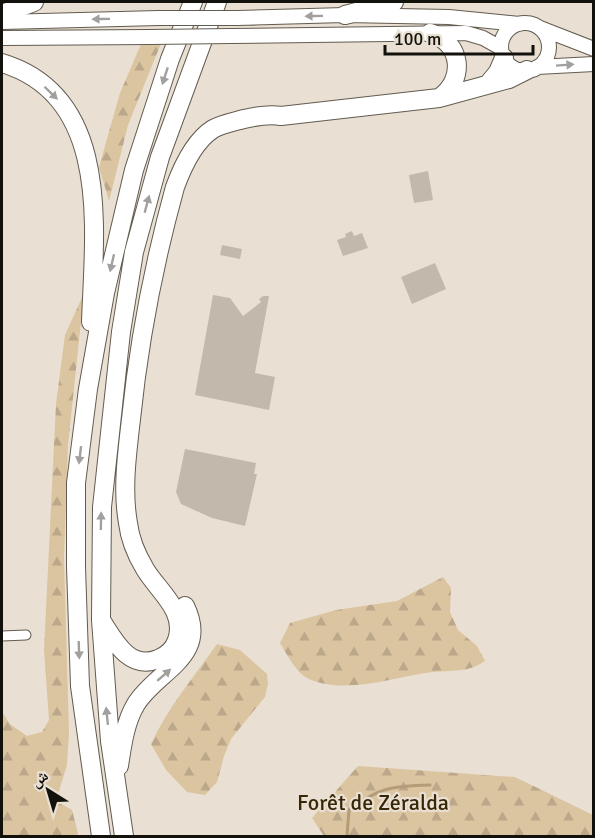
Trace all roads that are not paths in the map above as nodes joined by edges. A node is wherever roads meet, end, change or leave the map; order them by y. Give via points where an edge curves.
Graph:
1 (34, 2) edge
2 (193, 2) edge
3 (394, 2) edge
4 (217, 5) edge
5 (2, 14) edge
6 (345, 15) junction
7 (2, 22) edge
8 (519, 24) junction
9 (540, 28) junction
10 (430, 33) junction
11 (2, 38) edge
12 (594, 48) edge
13 (503, 53) junction
14 (2, 63) edge
15 (594, 64) edge
16 (532, 69) junction
17 (489, 83) junction
18 (439, 98) junction
19 (281, 116) junction
20 (88, 389) junction
21 (100, 620) junction
22 (26, 635) dead end
23 (2, 636) edge
24 (116, 782) junction
25 (101, 837) edge
26 (124, 837) edge

1 - 5 highway
2 -> 20 highway via 134,170 105,293
3 - 6 highway
21 -> 4 highway via 102,507 134,252 160,157
6 -> 7 main road, bridge
6 - 8 main road via 449,17
8 - 9 main road via 530,23
8 - 13 main road via 504,35
9 - 12 main road
9 - 16 main road via 549,48 545,59
10 - 11 main road, bridge
10 - 13 main road via 466,33 483,38
10 - 18 highway via 446,41 457,62 453,85
13 - 16 main road via 512,66
13 - 17 highway via 498,72
14 -> 20 highway via 40,83 59,101 84,145 93,192
16 -> 15 main road
16 - 17 highway
17 - 18 highway
18 - 19 highway
19 - 21 highway via 261,115 220,126 196,146 174,187 145,318 124,498 130,540 176,612 177,638 160,658 135,660 122,651
24 -> 19 highway via 135,705 184,655 191,635 184,604 160,575 145,546 135,480 148,357 180,198 192,170 216,138
20 -> 25 highway via 76,483 76,567 80,686
24 -> 21 highway
22 - 23 street
24 - 26 highway

